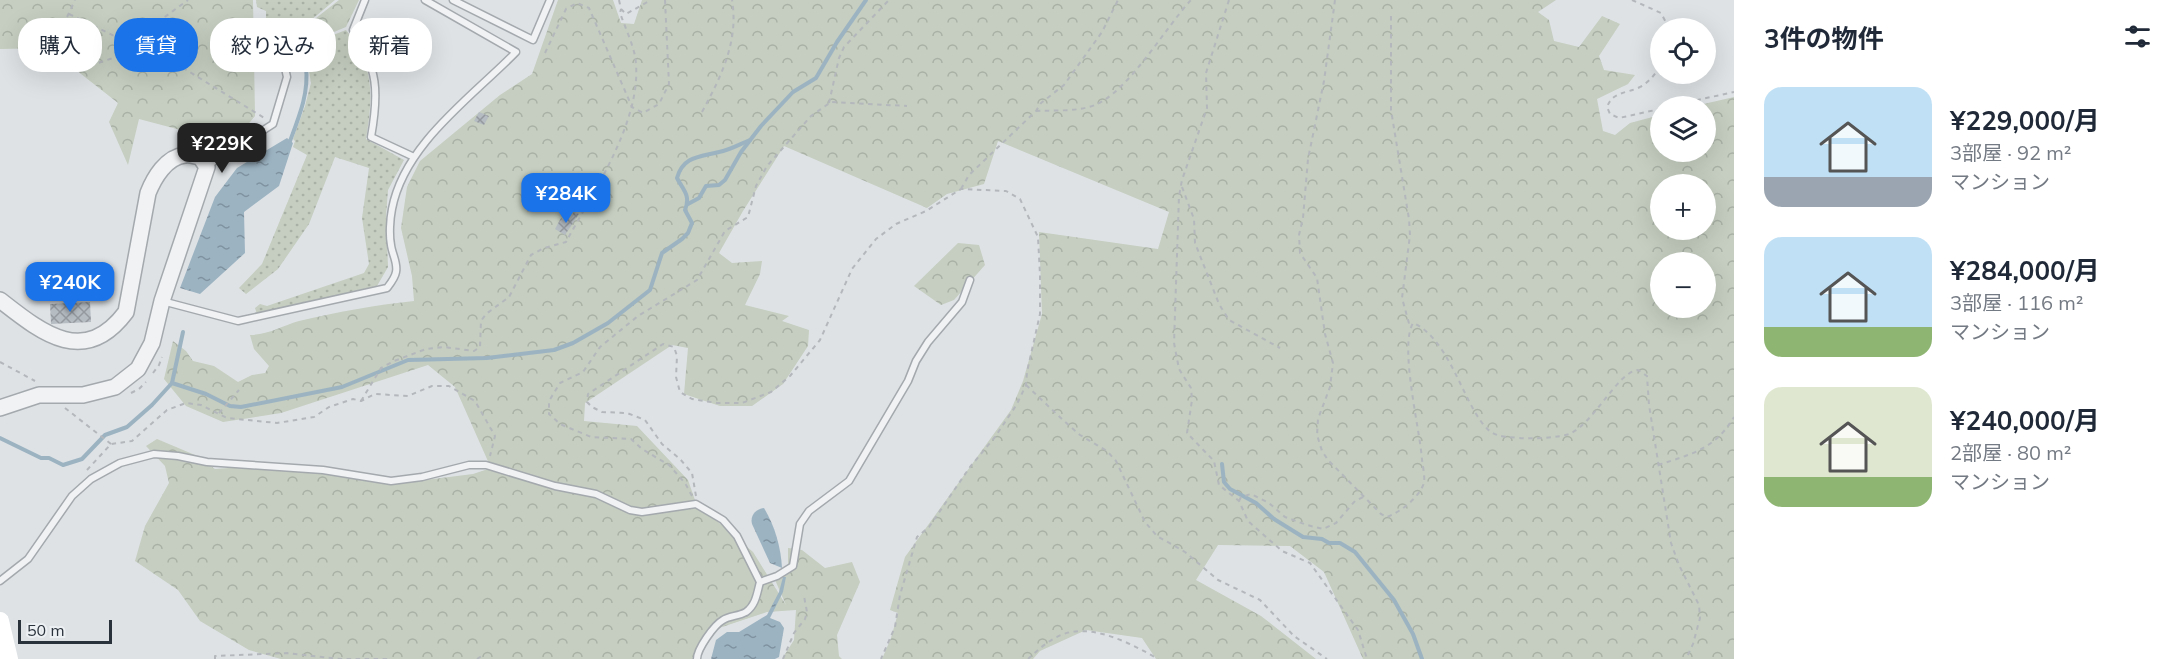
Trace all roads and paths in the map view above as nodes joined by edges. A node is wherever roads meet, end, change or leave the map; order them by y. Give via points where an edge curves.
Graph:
1 (75, 0) edge
2 (188, 0) edge
3 (365, 0) edge
4 (425, 0) edge
5 (453, 0) edge
6 (550, 0) edge
7 (619, 0) edge
8 (651, 0) edge
9 (665, 0) edge
10 (732, 0) edge
11 (889, 0) edge
12 (1118, 0) edge
13 (1191, 0) edge
14 (1229, 0) edge
15 (1335, 0) edge
16 (1632, 0) edge
17 (621, 9) junction
18 (69, 14) junction
19 (1391, 16) dead end
20 (67, 18) edge
21 (163, 18) edge
22 (1664, 18) edge
23 (114, 36) edge
24 (545, 53) dead end
25 (189, 72) edge
26 (286, 72) edge
27 (1650, 79) edge
28 (1734, 92) edge
29 (1716, 96) edge
30 (830, 104) junction
31 (907, 106) dead end
32 (632, 107) junction
33 (1036, 111) junction
34 (1650, 111) edge
35 (702, 112) dead end
36 (273, 124) junction
37 (414, 157) junction
38 (207, 166) junction
39 (1181, 185) junction
40 (961, 189) junction
41 (970, 280) dead end
42 (0, 300) edge
43 (162, 301) junction
44 (1410, 327) junction
45 (1280, 348) dead end
46 (0, 362) edge
47 (1026, 385) junction
48 (239, 390) dead end
49 (51, 395) junction
50 (361, 400) junction
51 (0, 408) edge
52 (219, 414) junction
53 (1734, 417) edge
54 (111, 444) junction
55 (486, 465) junction
56 (1658, 465) junction
57 (72, 496) junction
58 (1363, 497) junction
59 (1239, 501) junction
60 (696, 504) junction
61 (0, 581) edge
62 (760, 582) junction
63 (804, 596) dead end
64 (0, 621) edge
65 (483, 655) dead end
66 (9, 659) edge
67 (215, 659) edge
68 (391, 659) edge
69 (477, 659) edge
70 (697, 659) edge
71 (783, 659) edge
72 (880, 659) edge
73 (1028, 659) edge
74 (1158, 659) edge
75 (1327, 659) edge
76 (1368, 659) edge
77 (1686, 659) edge

1 - 18 path
2 - 21 path
3 - 37 lane via 353,30 367,51 375,78 377,102 371,136
4 - 37 lane via 516,52 466,98
5 - 6 lane via 533,40
7 - 17 path
8 - 17 path via 626,14
9 - 32 path via 669,84 659,104 643,113
10 - 35 path via 733,38 723,71
11 - 30 path via 844,47
12 - 33 path via 1102,32 1064,85
13 - 33 path via 1124,85 1108,98 1080,109
14 - 39 path via 1206,73 1206,108
15 - 58 path via 1308,159 1300,253 1317,278 1333,363 1317,435 1328,460
16 - 22 path via 1661,13
17 - 32 path via 635,56 636,94
18 - 20 path
18 - 23 path
19 - 44 path via 1391,110 1410,235 1402,298
24 - 32 path via 566,9 577,3 589,8
25 - 36 path
26 - 36 lane
27 - 34 path via 1640,87 1617,94 1607,107 1610,114 1619,118
28 - 29 path
30 - 31 path
30 - 60 path via 811,116 767,166 756,186 748,218 725,231 697,280 638,316 600,347 583,372 560,383 549,401 549,414 560,424 591,437 631,439 669,465
32 - 50 path via 620,143 566,242 531,255 509,297 481,321 480,347 474,351 426,349 394,361 381,368
33 - 40 path via 969,175
36 - 38 lane
37 - 43 lane via 399,183 391,210 396,273 387,288 238,321
38 - 42 street via 200,157 184,154 154,177 126,312 116,326 78,342 55,338
38 - 43 street
39 - 45 path via 1194,219 1195,243 1219,304 1229,320
39 - 59 path via 1174,344 1179,369 1191,388 1187,433 1214,460 1220,485
40 - 47 path via 1006,191 1020,199 1038,237 1040,314
40 - 60 path via 876,239 852,269 820,340 771,392 742,403 692,399 680,392 674,347 663,345 588,394 587,402 602,412 627,413 645,420 662,444 692,473
41 - 62 lane via 962,302 916,361 849,481 809,511 800,524 793,566
43 - 49 street via 152,343 138,369 115,387 83,395
44 - 56 path via 1413,323 1420,326 1437,342 1472,409 1496,436 1568,435 1580,428 1631,371 1638,370 1647,376
44 - 58 path via 1408,361 1424,482 1416,497 1387,517
46 - 49 path via 38,383
47 - 72 path via 995,436 929,527 917,537 895,627
47 - 75 path via 1080,435 1116,461 1145,522 1157,536 1185,552 1218,580 1260,600 1294,636
48 - 52 path
49 - 51 street
49 - 54 path
50 - 52 path via 329,407 314,417 278,423
50 - 55 path via 375,394 408,396 432,386 449,386 475,401 495,436
52 - 54 path via 186,403 167,410 132,441
53 - 56 path via 1723,435 1707,448
54 - 57 path via 88,468
55 - 57 lane via 391,481 323,470 154,454 120,463 91,479
55 - 60 lane via 596,494 630,510 642,512
56 - 77 path via 1671,543 1699,605 1700,618
57 - 61 lane via 28,559
58 - 59 path via 1323,529 1285,517 1251,494
59 - 76 path via 1248,521 1282,551 1310,562 1358,630
60 - 62 lane via 723,520
62 - 70 lane via 755,602 746,612 721,621 702,643
63 - 71 path via 805,619
64 - 66 main road
65 - 69 path
67 - 68 path via 214,656 287,653
73 - 74 path via 1047,642 1071,632 1102,633

